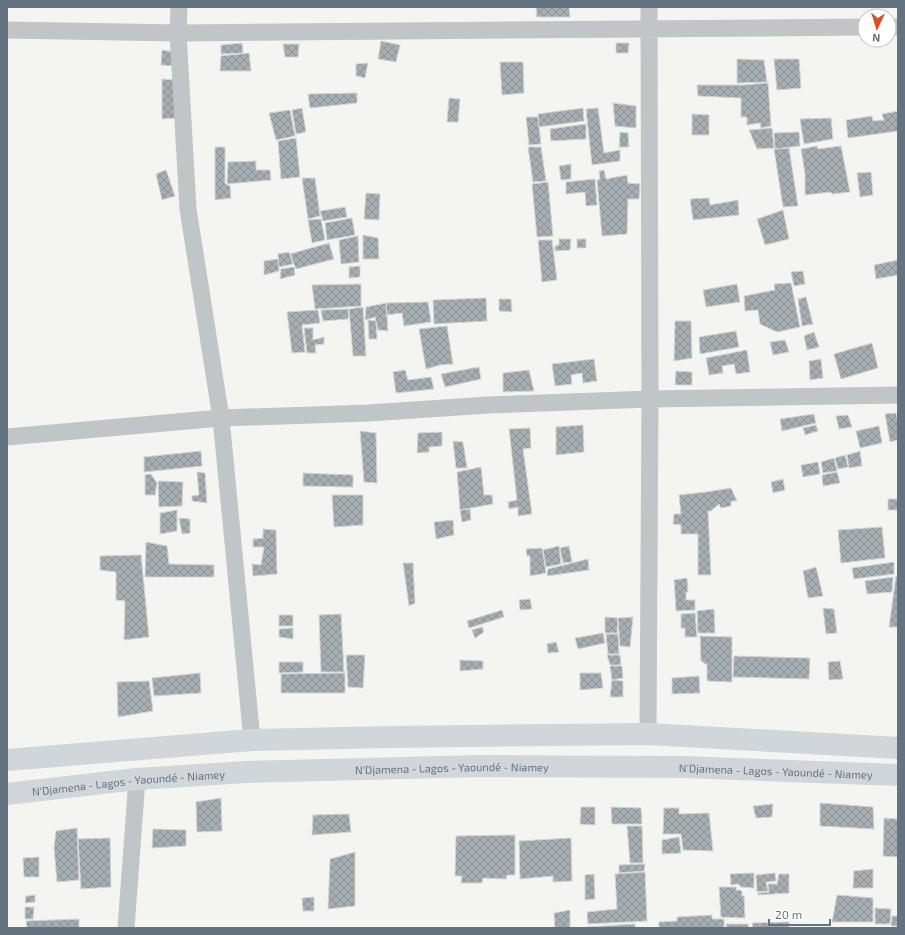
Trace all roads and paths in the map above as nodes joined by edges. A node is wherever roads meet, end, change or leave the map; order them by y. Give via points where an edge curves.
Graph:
1 (179, 7) edge
2 (649, 7) edge
3 (857, 27) edge
4 (649, 28) junction
5 (7, 30) edge
6 (178, 33) junction
7 (898, 395) edge
8 (650, 399) junction
9 (221, 418) junction
10 (7, 437) edge
11 (648, 734) junction
12 (252, 740) junction
13 (898, 748) edge
14 (7, 760) edge
15 (898, 775) edge
16 (137, 779) junction
17 (7, 794) edge
18 (126, 928) edge

1 - 6 street
2 - 4 street
3 - 4 street
4 - 6 street
4 - 8 street
5 - 6 street
6 - 9 street via 188,208
7 - 8 street
8 - 9 street
8 - 11 street
9 - 10 street
9 - 12 street
11 - 12 highway
11 - 13 highway
12 - 14 highway
15 - 16 highway, N'Djamena - Lagos - Yaoundé - Niamey via 684,767 482,766 246,772
16 - 17 highway, N'Djamena - Lagos - Yaoundé - Niamey
16 - 18 street

